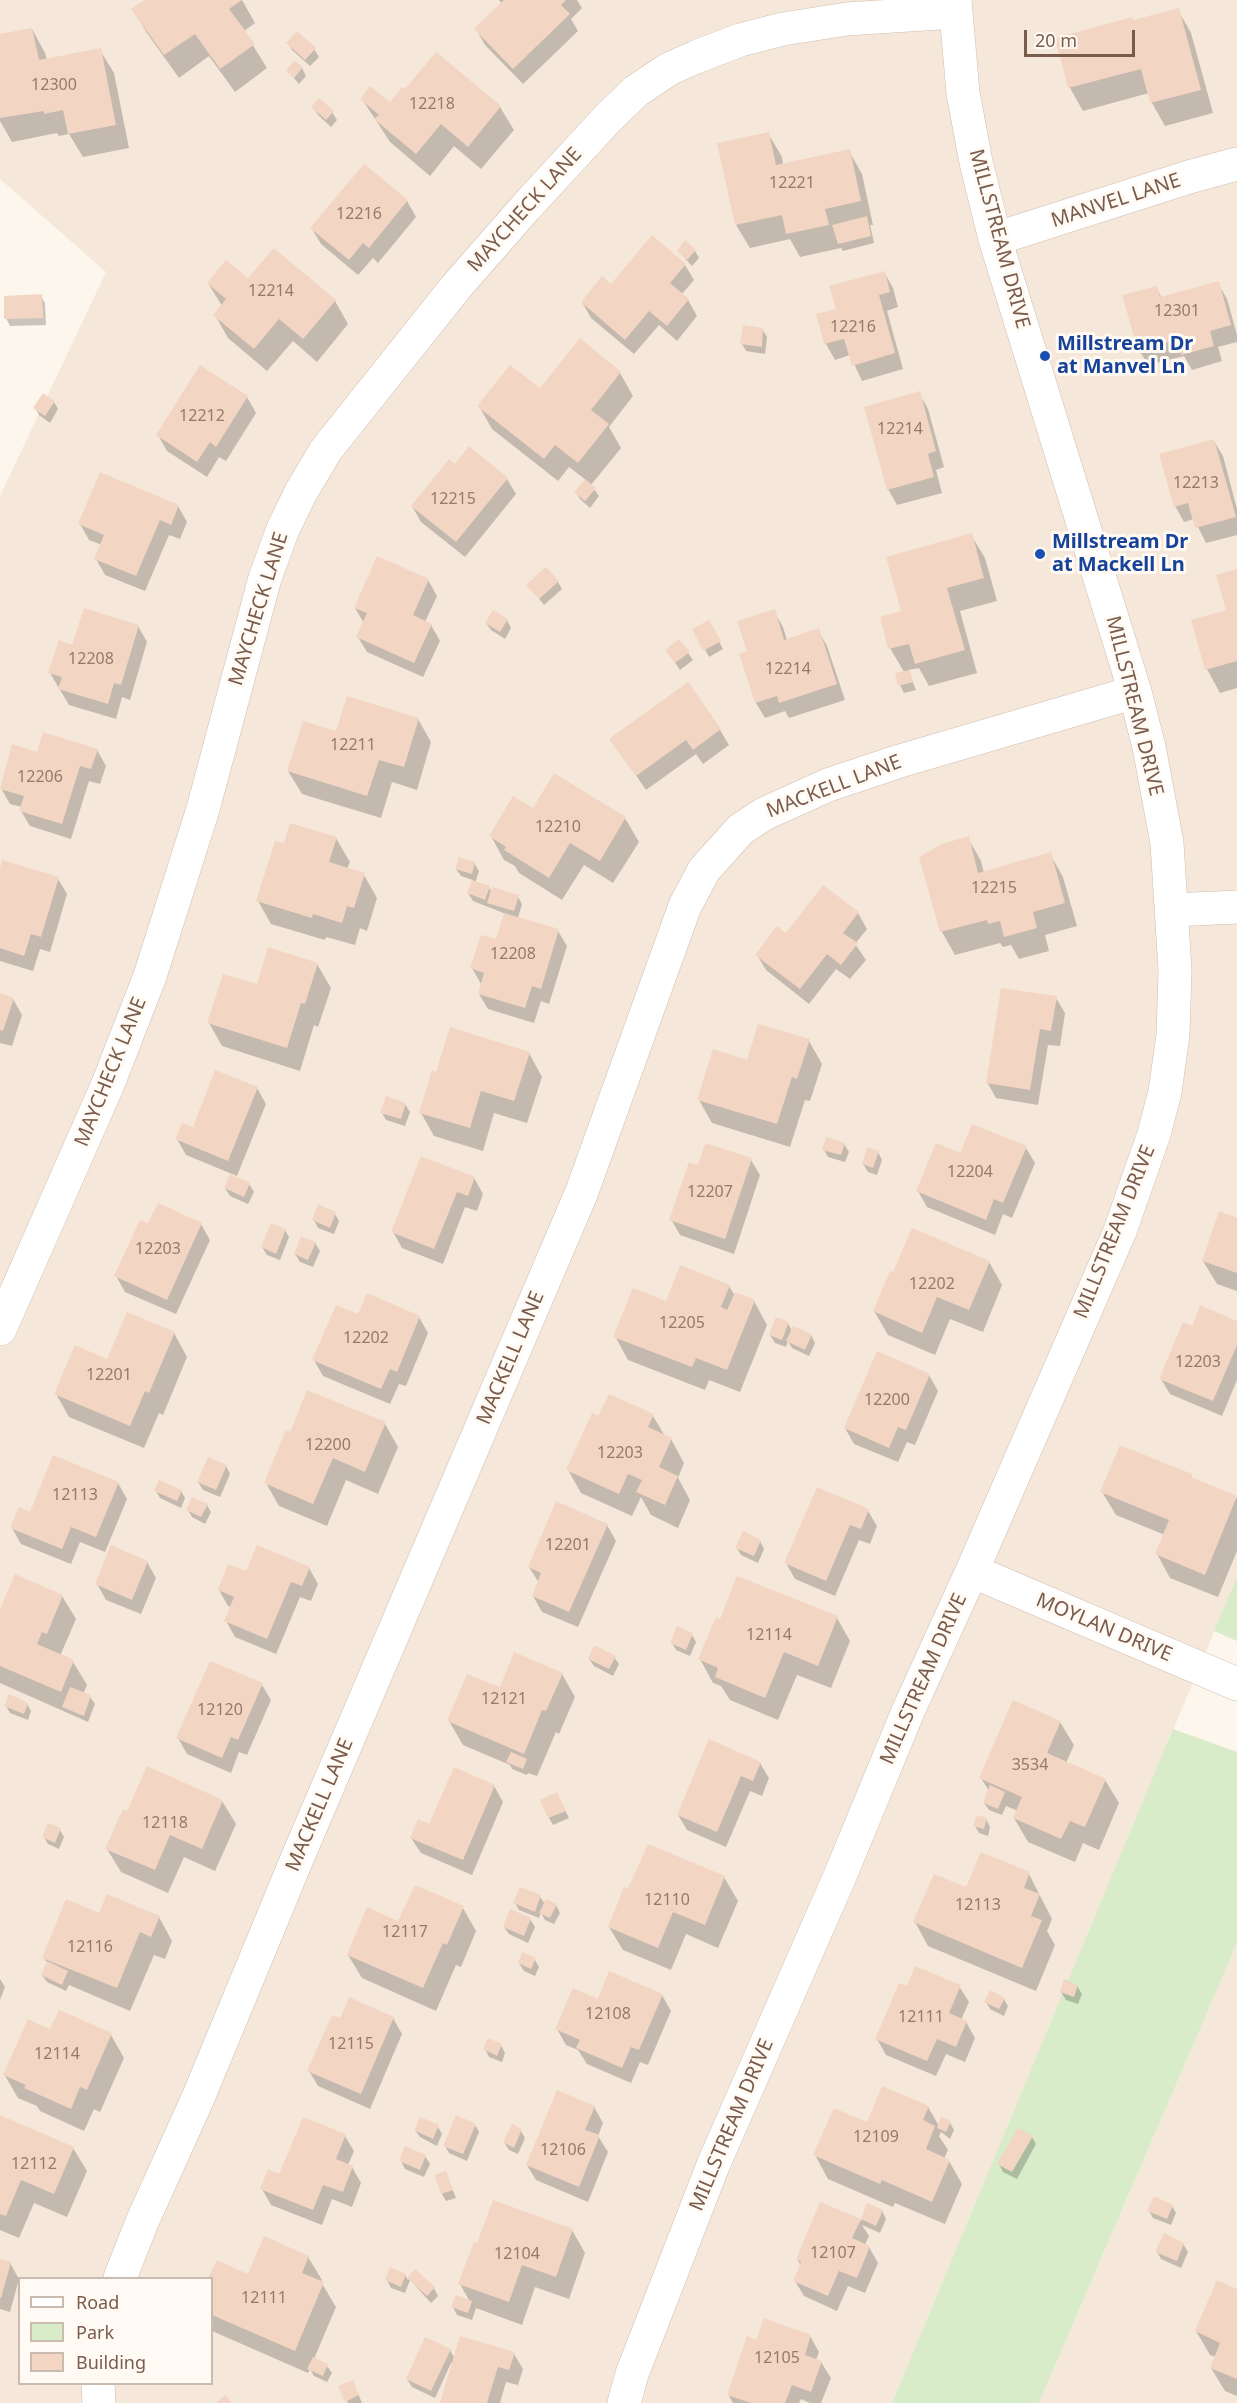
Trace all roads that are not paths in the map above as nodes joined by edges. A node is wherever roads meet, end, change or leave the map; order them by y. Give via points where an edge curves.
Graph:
1 (955, 6) edge
2 (1237, 164) edge
3 (995, 239) junction
4 (1135, 692) junction
5 (1237, 907) edge
6 (1172, 910) junction
7 (0, 1329) edge
8 (972, 1571) junction
9 (1237, 1684) edge
10 (120, 2277) edge
11 (98, 2385) edge
12 (99, 2403) edge
13 (624, 2403) edge

1 - 3 street, MILLSTREAM DRIVE via 963,93
1 - 7 street, MAYCHECK LANE via 783,29 740,40 669,69 636,92 456,287 326,450 287,520 265,578 202,809 150,976 103,1095
2 - 3 street, MANVEL LANE
3 - 4 street, MILLSTREAM DRIVE
4 - 6 street, MILLSTREAM DRIVE via 1167,843
4 - 10 street, MACKELL LANE via 900,760 828,785 764,814 741,829 704,870 685,906 581,1194
5 - 6 street
6 - 8 street, MILLSTREAM DRIVE via 1173,1035 1166,1092 1154,1134 1120,1231
8 - 9 street, MOYLAN DRIVE
8 - 13 street, MILLSTREAM DRIVE via 714,2163
11 - 12 street

